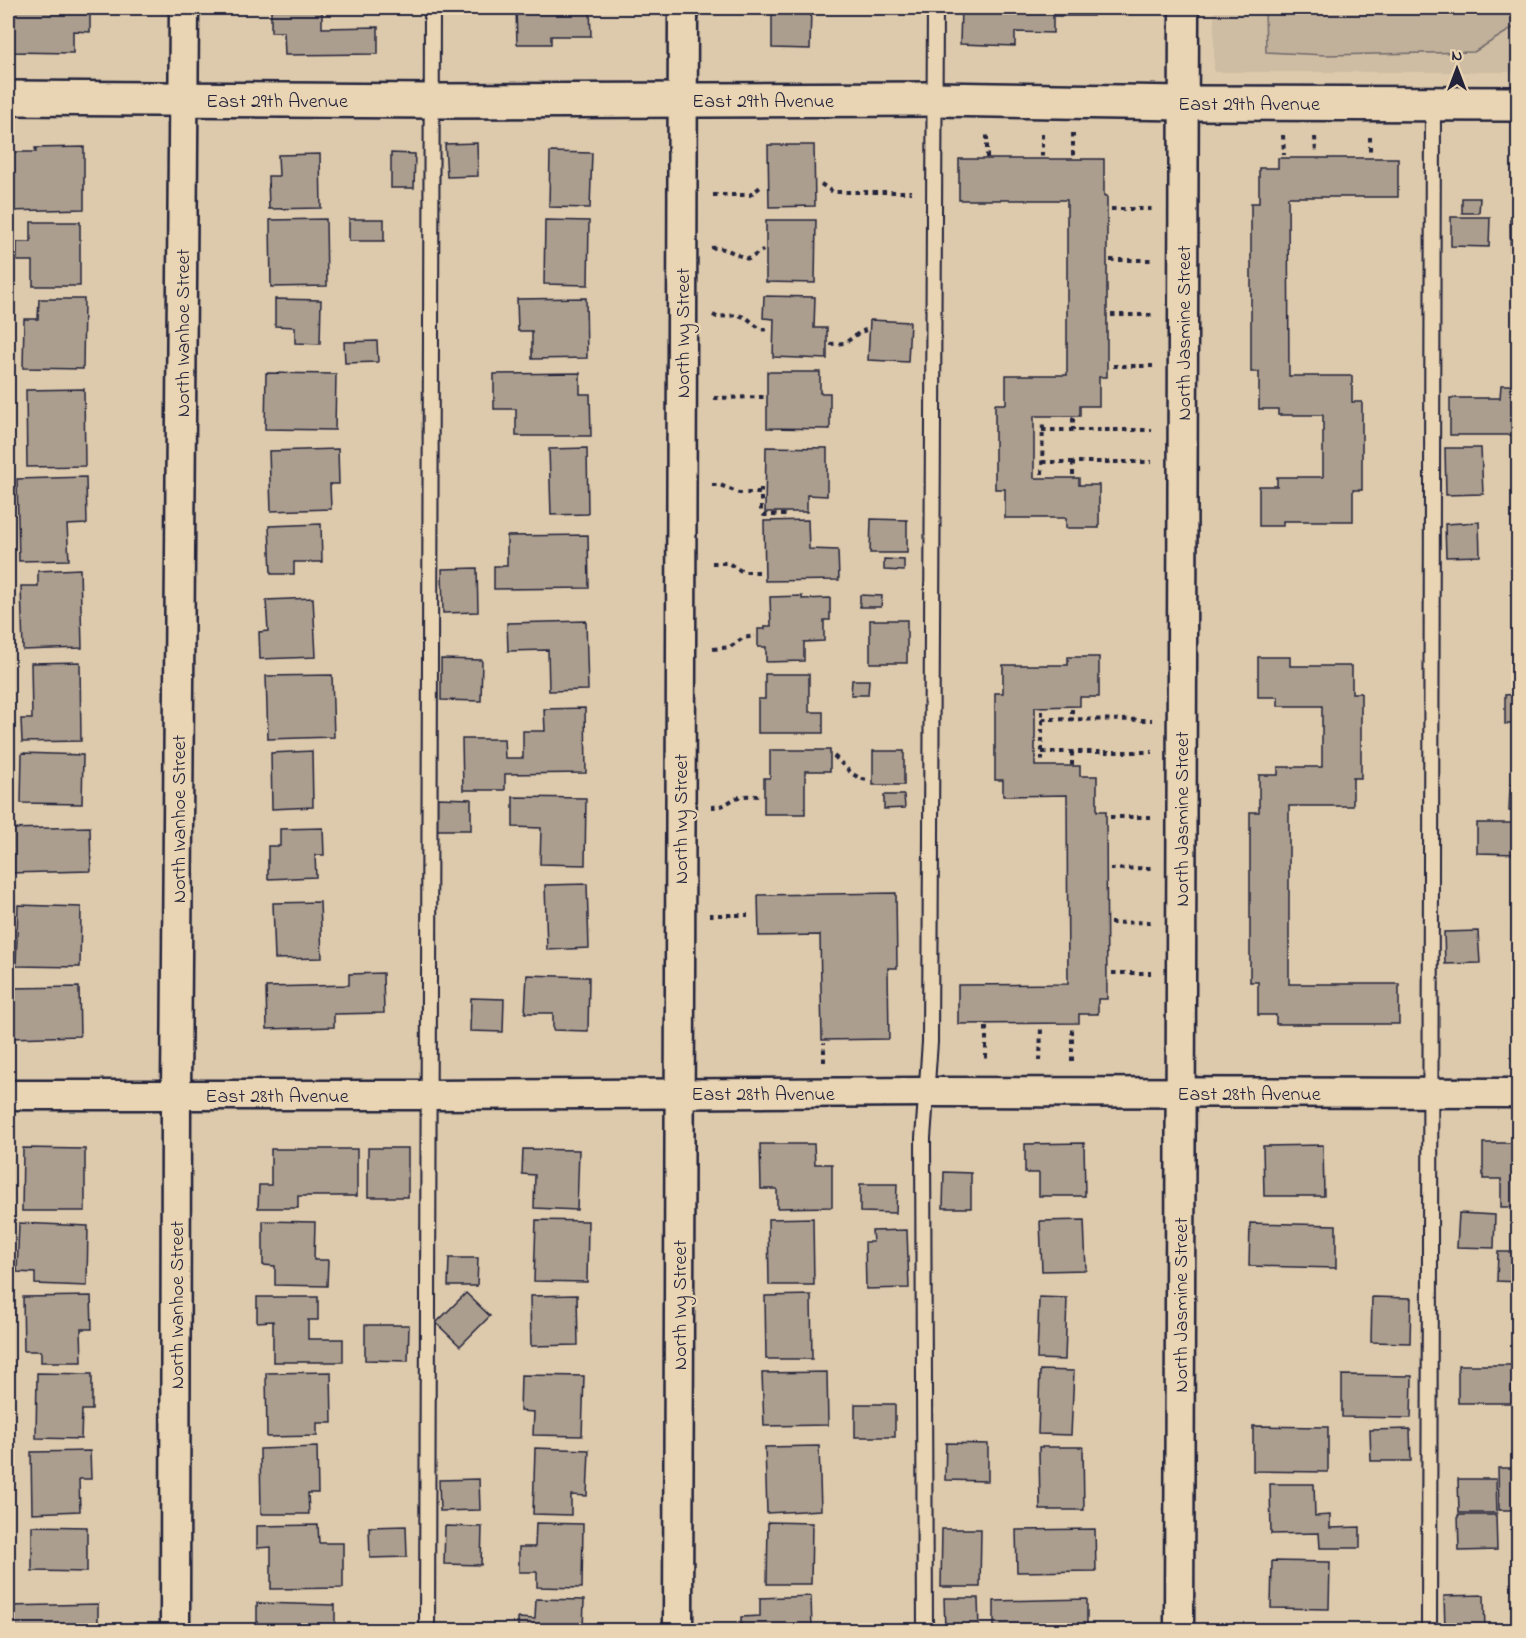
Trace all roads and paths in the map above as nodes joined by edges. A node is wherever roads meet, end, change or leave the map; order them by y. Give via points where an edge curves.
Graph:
1 (184, 8) edge
2 (432, 8) edge
3 (683, 8) edge
4 (935, 8) edge
5 (1184, 8) edge
6 (8, 98) edge
7 (935, 99) junction
8 (184, 100) junction
9 (432, 101) junction
10 (683, 101) junction
11 (1184, 104) junction
12 (1433, 104) junction
13 (1518, 104) edge
14 (987, 122) dead end
15 (1042, 130) dead end
16 (1073, 133) dead end
17 (1073, 156) dead end
18 (987, 158) dead end
19 (1042, 158) dead end
20 (821, 184) dead end
21 (763, 185) dead end
22 (935, 192) junction
23 (703, 195) dead end
24 (1111, 209) dead end
25 (1154, 209) dead end
26 (705, 248) dead end
27 (763, 250) dead end
28 (1110, 260) dead end
29 (1154, 260) dead end
30 (709, 314) dead end
31 (1111, 315) dead end
32 (1154, 315) dead end
33 (770, 330) dead end
34 (866, 330) dead end
35 (830, 344) dead end
36 (1113, 366) dead end
37 (1154, 366) dead end
38 (764, 397) dead end
39 (711, 398) dead end
40 (1073, 418) dead end
41 (1042, 419) dead end
42 (1042, 430) junction
43 (1073, 430) junction
44 (1154, 430) dead end
45 (1042, 462) junction
46 (1073, 462) junction
47 (1154, 462) dead end
48 (1042, 474) dead end
49 (1073, 475) dead end
50 (707, 485) dead end
51 (787, 515) dead end
52 (710, 563) dead end
53 (760, 572) dead end
54 (754, 636) dead end
55 (710, 649) dead end
56 (1072, 709) dead end
57 (1042, 711) dead end
58 (1042, 719) junction
59 (1072, 720) junction
60 (1153, 720) dead end
61 (1042, 752) junction
62 (1072, 752) junction
63 (1153, 752) dead end
64 (834, 756) dead end
65 (1042, 761) dead end
66 (1072, 765) dead end
67 (868, 780) dead end
68 (760, 796) dead end
69 (701, 807) dead end
70 (1110, 817) dead end
71 (1152, 817) dead end
72 (1152, 868) dead end
73 (1110, 869) dead end
74 (701, 915) dead end
75 (748, 915) dead end
76 (1110, 922) dead end
77 (1152, 922) dead end
78 (1112, 973) dead end
79 (1152, 973) dead end
80 (1072, 1026) dead end
81 (986, 1027) dead end
82 (1041, 1027) dead end
83 (824, 1043) dead end
84 (986, 1068) dead end
85 (1040, 1068) dead end
86 (1071, 1068) dead end
87 (824, 1069) dead end
88 (927, 1092) junction
89 (679, 1093) junction
90 (1180, 1093) junction
91 (1431, 1093) junction
92 (1518, 1093) edge
93 (8, 1095) edge
94 (177, 1095) junction
95 (429, 1095) junction
96 (175, 1630) edge
97 (427, 1630) edge
98 (678, 1630) edge
99 (925, 1630) edge
100 (1179, 1630) edge
101 (1429, 1630) edge

1 - 8 street, North Ivanhoe Street
2 - 9 lane
3 - 10 street, North Ivy Street
4 - 7 lane
5 - 11 street, North Jasmine Street
6 - 8 street, East 29th Avenue
7 - 10 street, East 29th Avenue
7 - 11 street, East 29th Avenue
7 - 22 lane
8 - 9 street, East 29th Avenue
8 - 94 street, North Ivanhoe Street
9 - 10 street, East 29th Avenue
9 - 95 lane
10 - 89 street, North Ivy Street
11 - 12 street, East 29th Avenue
11 - 90 street, North Jasmine Street
12 - 13 street, East 29th Avenue
12 - 91 lane
14 - 18 path
15 - 19 path
16 - 17 path
20 - 22 path via 833,192
21 - 23 path via 750,195
22 - 88 lane
24 - 25 path
26 - 27 path via 729,250 749,259
28 - 29 path
30 - 33 path via 738,315 760,329
31 - 32 path
34 - 35 path via 845,343
36 - 37 path
38 - 39 path
40 - 43 path
41 - 42 path
42 - 43 path
42 - 45 path
43 - 44 path
45 - 46 path
45 - 48 path
46 - 47 path
46 - 49 path
50 - 51 path via 720,485 739,493 761,490 764,515
52 - 53 path via 728,563 743,572
54 - 55 path via 730,647
56 - 59 path
57 - 58 path
58 - 59 path
58 - 61 path
59 - 60 path
61 - 62 path
61 - 65 path
62 - 63 path
62 - 66 path
64 - 67 path via 856,777
68 - 69 path via 739,797 722,807
70 - 71 path
72 - 73 path
74 - 75 path
76 - 77 path
78 - 79 path
80 - 86 path
81 - 84 path
82 - 85 path
83 - 87 path
88 - 89 street, East 28th Avenue
88 - 90 street, East 28th Avenue
88 - 99 lane via 923,1138
89 - 95 street, East 28th Avenue
89 - 98 street, North Ivy Street
90 - 91 street, East 28th Avenue
90 - 100 street, North Jasmine Street
91 - 92 street, East 28th Avenue
91 - 101 lane
93 - 94 street, East 28th Avenue
94 - 95 street, East 28th Avenue
94 - 96 street, North Ivanhoe Street
95 - 97 lane

